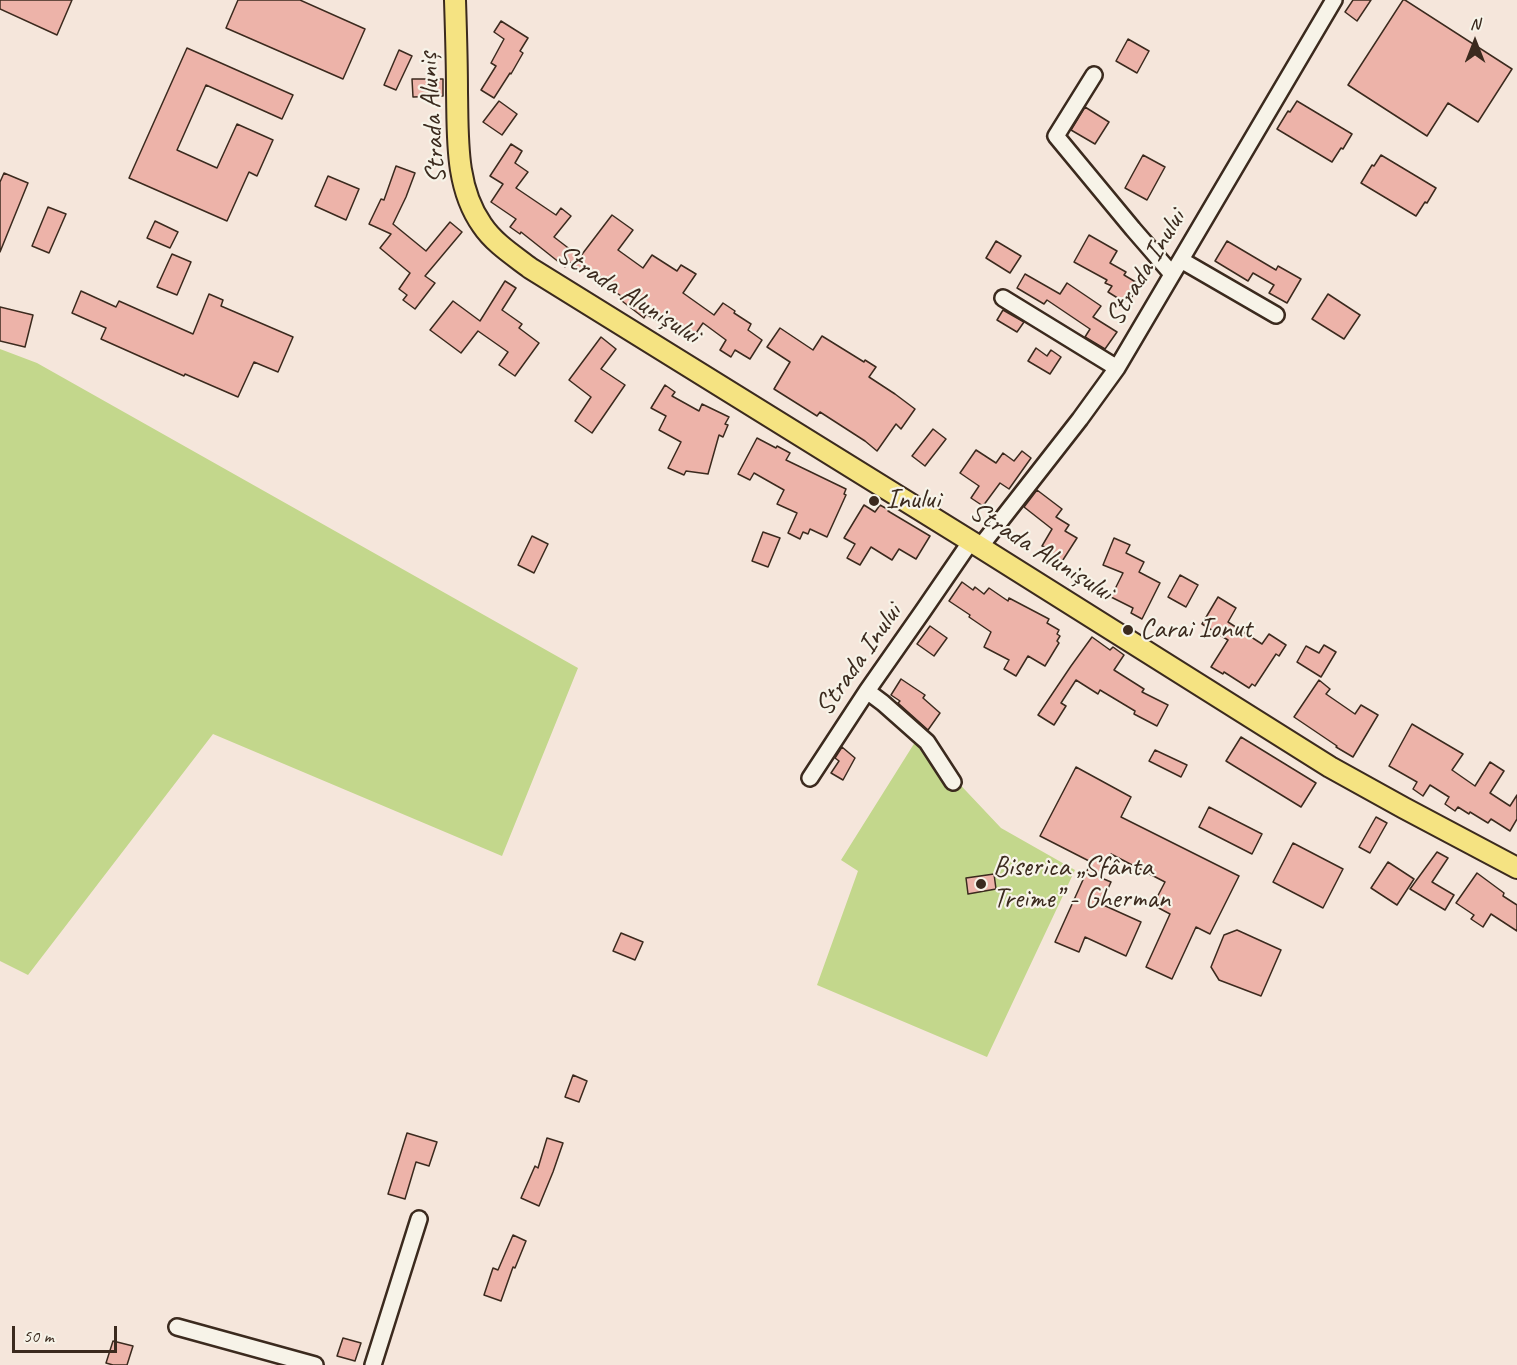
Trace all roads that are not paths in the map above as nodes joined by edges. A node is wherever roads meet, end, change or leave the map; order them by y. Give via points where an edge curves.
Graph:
1 (455, 0) edge
2 (1334, 0) edge
3 (1094, 75) dead end
4 (510, 254) joint
5 (1181, 260) junction
6 (1172, 274) junction
7 (1004, 297) dead end
8 (1276, 315) dead end
9 (1117, 368) junction
10 (975, 544) junction
11 (867, 691) junction
12 (810, 778) dead end
13 (953, 782) dead end
14 (1517, 868) edge
15 (419, 1219) dead end
16 (177, 1327) dead end
17 (315, 1365) edge
18 (373, 1365) edge

1 - 4 main road, Strada Aluniș via 458,141 463,182 483,226
2 - 5 street, Strada Inului
3 - 6 street via 1056,135
4 - 10 main road, Strada Alunișului
5 - 6 street, Strada Inului
5 - 8 street
6 - 9 street, Strada Inului
7 - 9 street
9 - 10 street, Strada Inului via 1080,419
10 - 11 street, Strada Inului
10 - 14 main road, Strada Alunișului via 1330,767
11 - 12 street, Strada Inului
11 - 13 street via 927,742
15 - 18 street
16 - 17 street

